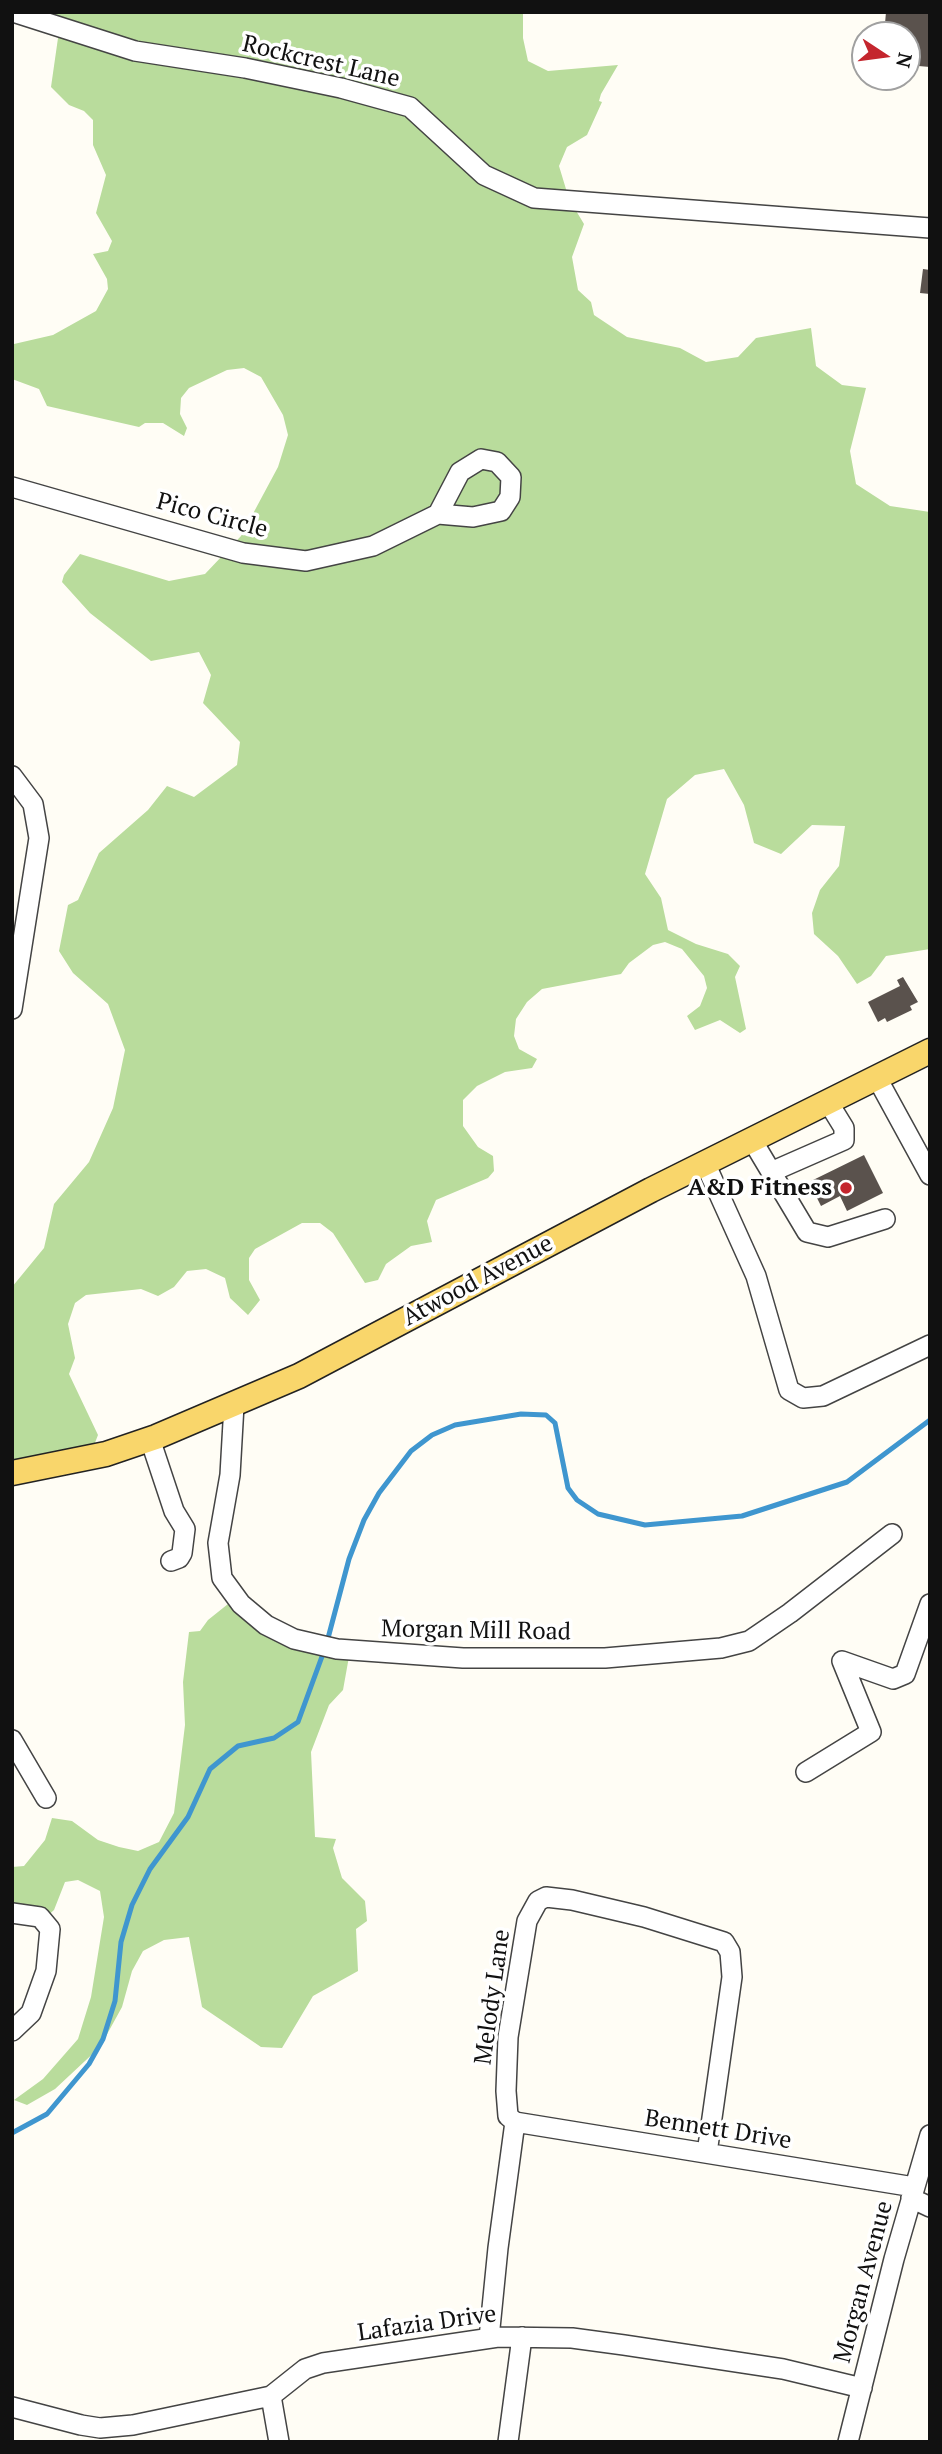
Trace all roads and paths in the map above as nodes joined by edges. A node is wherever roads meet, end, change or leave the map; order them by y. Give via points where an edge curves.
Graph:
1 (13, 12) edge
2 (930, 228) edge
3 (12, 486) edge
4 (438, 514) dead end
5 (12, 776) edge
6 (20, 912) edge
7 (12, 1009) edge
8 (930, 1051) edge
9 (877, 1078) junction
10 (828, 1102) junction
11 (752, 1140) junction
12 (705, 1163) junction
13 (771, 1172) junction
14 (930, 1175) edge
15 (884, 1219) dead end
16 (930, 1345) edge
17 (234, 1405) junction
18 (150, 1439) junction
19 (12, 1474) edge
20 (892, 1534) dead end
21 (171, 1561) dead end
22 (930, 1604) edge
23 (12, 1740) edge
24 (806, 1772) dead end
25 (46, 1798) dead end
26 (12, 1913) edge
27 (12, 2031) edge
28 (515, 2122) junction
29 (930, 2135) edge
30 (707, 2153) junction
31 (912, 2192) junction
32 (930, 2207) edge
33 (522, 2337) junction
34 (489, 2338) junction
35 (862, 2388) junction
36 (271, 2396) junction
37 (12, 2407) edge
38 (279, 2442) edge
39 (508, 2442) edge
40 (848, 2442) edge

1 - 2 street, Rockcrest Lane via 135,51 245,68 410,107 484,175 534,198
3 - 4 street, Pico Circle via 243,553 306,561 373,546
5 - 6 street via 33,804 39,838
6 - 7 street
8 - 9 main road, Atwood Avenue
9 - 10 main road, Atwood Avenue
9 - 14 street
10 - 11 main road, Atwood Avenue
10 - 13 street via 844,1128 844,1140
11 - 12 main road, Atwood Avenue
11 - 13 street
12 - 16 street via 756,1276 789,1390 803,1398 823,1396
12 - 17 main road, Atwood Avenue via 299,1376
13 - 15 street via 807,1232 828,1237
17 - 18 main road, Atwood Avenue
17 - 20 street, Morgan Mill Road via 230,1475 218,1543 222,1578 240,1604 266,1625 294,1639 337,1649 463,1658 605,1658 721,1648 749,1641 790,1614
18 - 19 main road, Atwood Avenue via 106,1454
18 - 21 street via 174,1511 185,1529 182,1553
22 - 24 street via 905,1674 893,1679 842,1661 871,1732
23 - 25 street
26 - 27 street via 40,1917 50,1929 46,1971 31,2013
28 - 30 street, Bennett Drive
28 - 30 street, Melody Lane via 508,2116 508,2037 527,1921 538,1901 546,1897 572,1900 714,1938 724,1942 730,1952 732,1977
28 - 34 street, Melody Lane
29 - 31 street, Morgan Avenue
30 - 31 street, Bennett Drive
31 - 32 street, Bennett Drive
31 - 35 street, Morgan Avenue
33 - 34 street, Lafazia Drive
33 - 35 street, Lafazia Drive via 624,2345 783,2370
33 - 39 street
34 - 36 street, Lafazia Drive via 323,2363 305,2369
35 - 40 street, Morgan Avenue
36 - 37 street, Lafazia Drive via 100,2428
36 - 38 street

